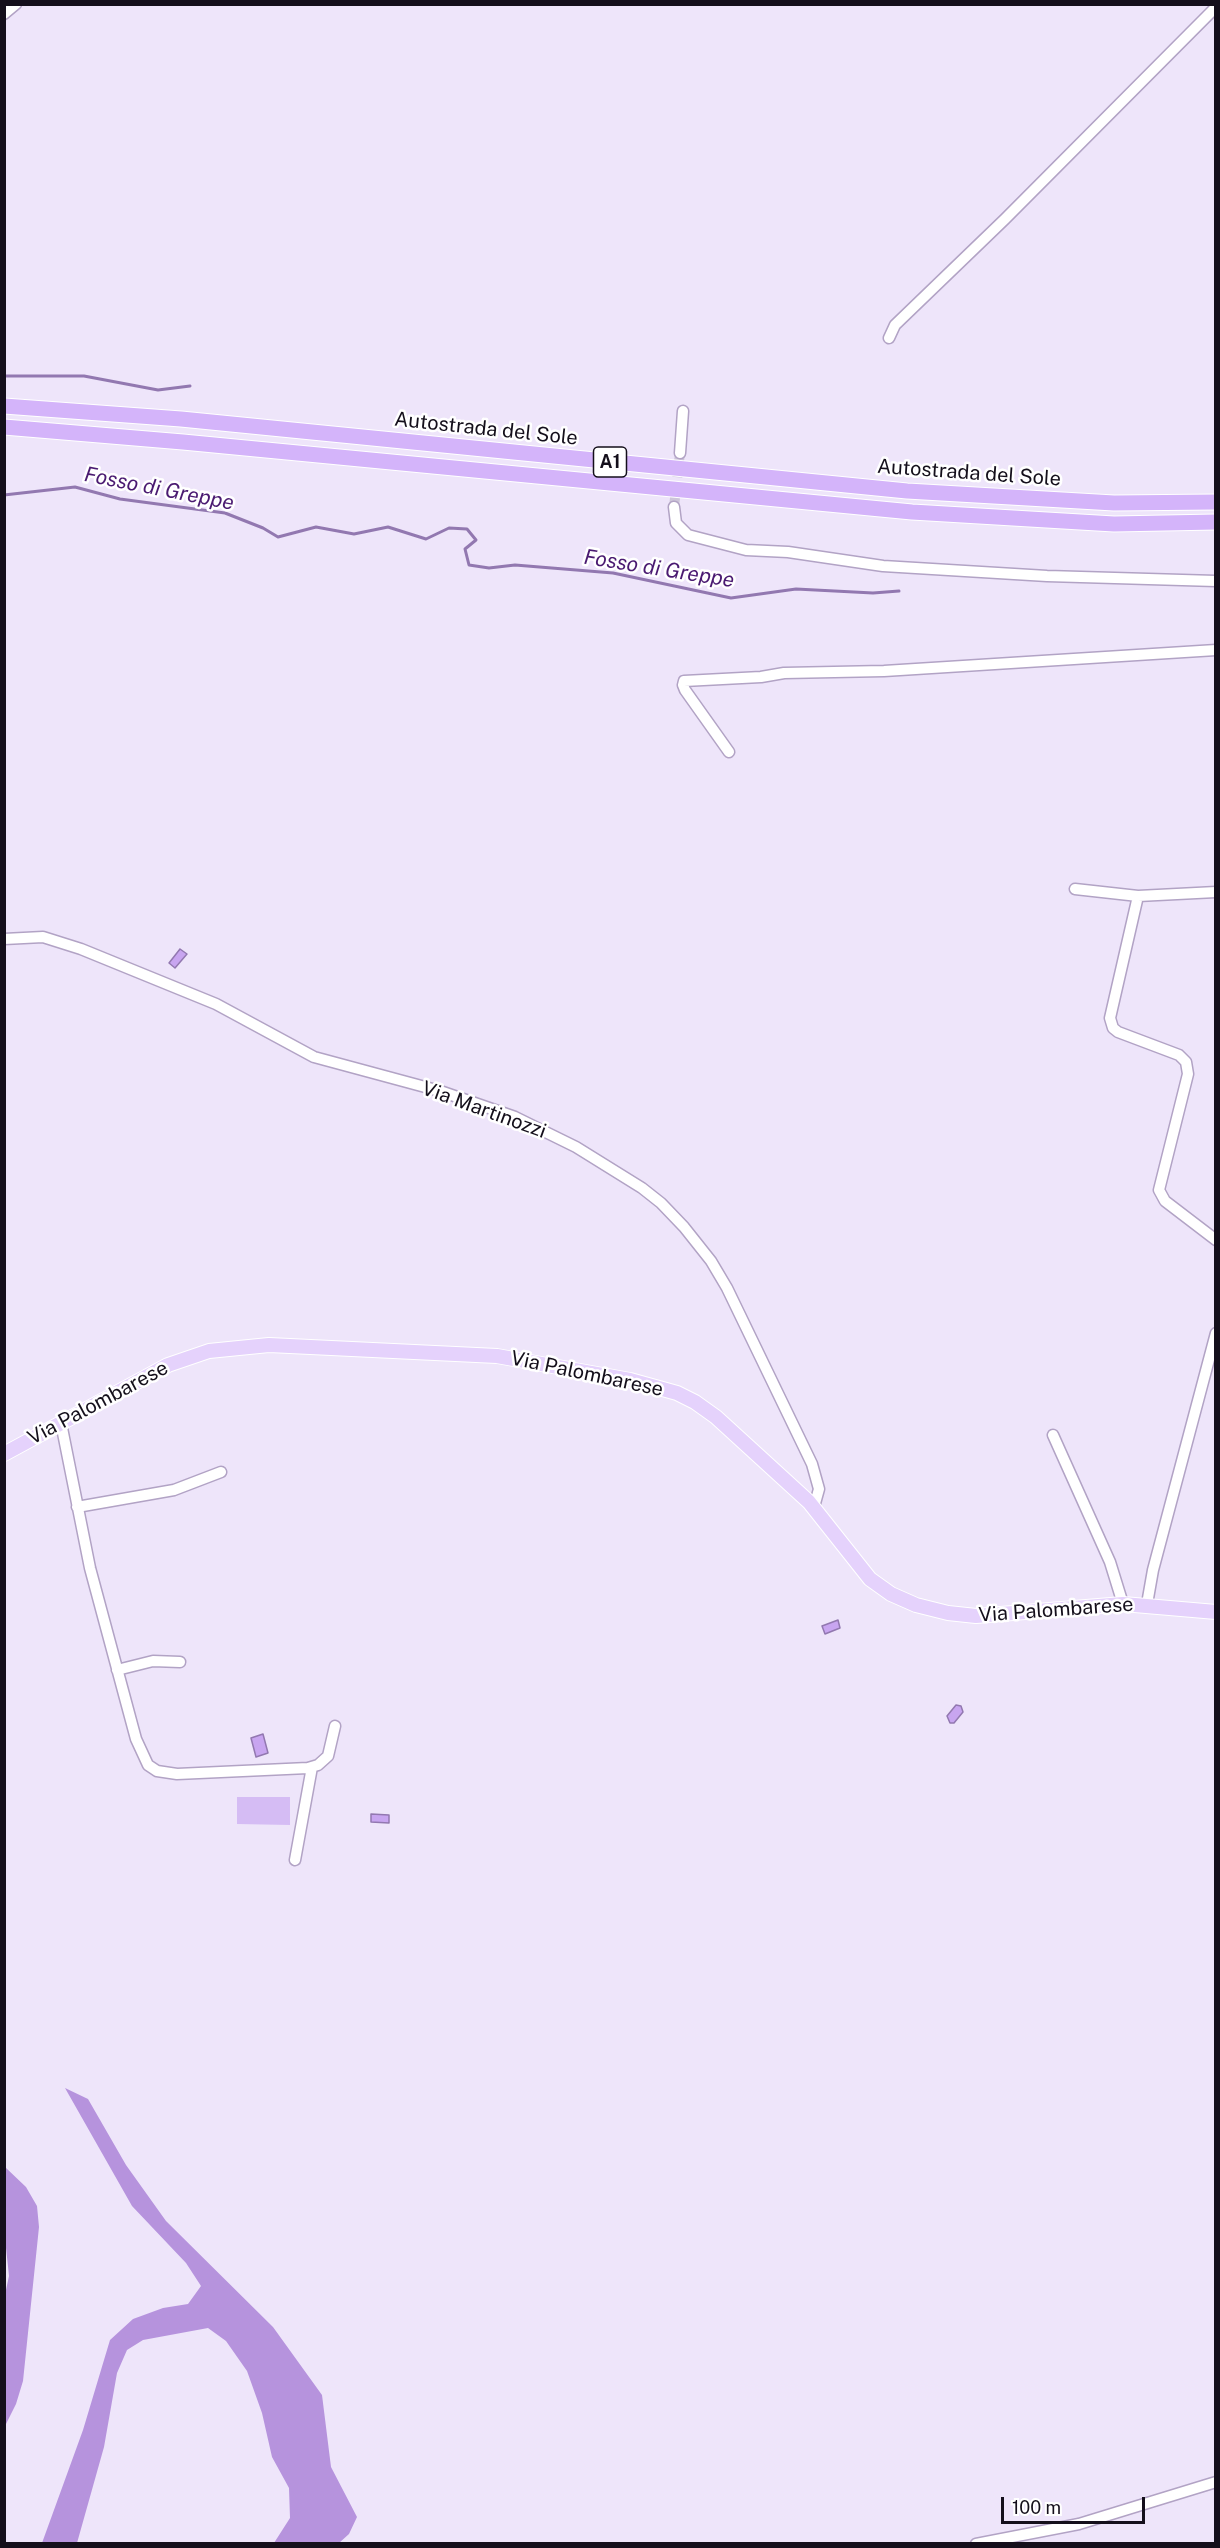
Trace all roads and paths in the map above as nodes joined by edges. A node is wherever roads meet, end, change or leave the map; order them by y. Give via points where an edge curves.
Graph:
1 (16, 4) edge
2 (1215, 7) edge
3 (4, 14) edge
4 (889, 338) dead end
5 (4, 406) edge
6 (683, 411) dead end
7 (4, 428) edge
8 (680, 453) tunnel mouth
9 (1215, 502) edge
10 (674, 507) tunnel mouth
11 (1215, 522) edge
12 (1215, 581) edge
13 (1215, 650) edge
14 (729, 752) dead end
15 (1076, 889) dead end
16 (1215, 892) edge
17 (1138, 896) junction
18 (4, 939) edge
19 (1215, 1240) edge
20 (1215, 1333) edge
21 (62, 1423) junction
22 (1053, 1435) dead end
23 (4, 1454) edge
24 (221, 1472) dead end
25 (77, 1507) junction
26 (814, 1507) junction
27 (1123, 1604) junction
28 (1147, 1604) junction
29 (1215, 1611) edge
30 (180, 1662) dead end
31 (117, 1670) junction
32 (335, 1726) dead end
33 (312, 1767) junction
34 (295, 1860) dead end
35 (1215, 2482) edge
36 (976, 2544) edge

1 - 3 street
2 - 4 street via 895,325
5 - 9 highway, Autostrada del Sole / A1 via 181,419 907,491 1114,503
6 - 8 street
7 - 11 highway, Autostrada del Sole / A1 via 160,439 912,512 1114,524
10 - 12 street via 676,523 684,533 746,550 883,566
13 - 14 street via 684,681 685,690
15 - 17 street
16 - 17 street
17 - 19 street via 1110,1022 1118,1032 1179,1055 1186,1062 1188,1074 1159,1190 1165,1201
18 - 26 street, Via Martinozzi via 43,937 81,949 216,1004 314,1057 440,1091 515,1117 576,1147 642,1188 684,1227 727,1288 812,1464 819,1490
20 - 28 street
21 - 23 main road, Via Palombarese
21 - 25 street
21 - 26 main road, Via Palombarese via 168,1365 222,1348 269,1345 497,1356 630,1380 690,1399 716,1417
22 - 27 street via 1113,1569
24 - 25 street via 174,1490
25 - 31 street
26 - 27 main road, Via Palombarese via 870,1579 895,1596 923,1607 982,1616
27 - 28 main road, Via Palombarese
28 - 29 main road, Via Palombarese
30 - 31 street via 156,1660
31 - 33 street via 140,1752 157,1771 177,1774
32 - 33 street via 328,1756
33 - 34 street
35 - 36 street via 1079,2524

